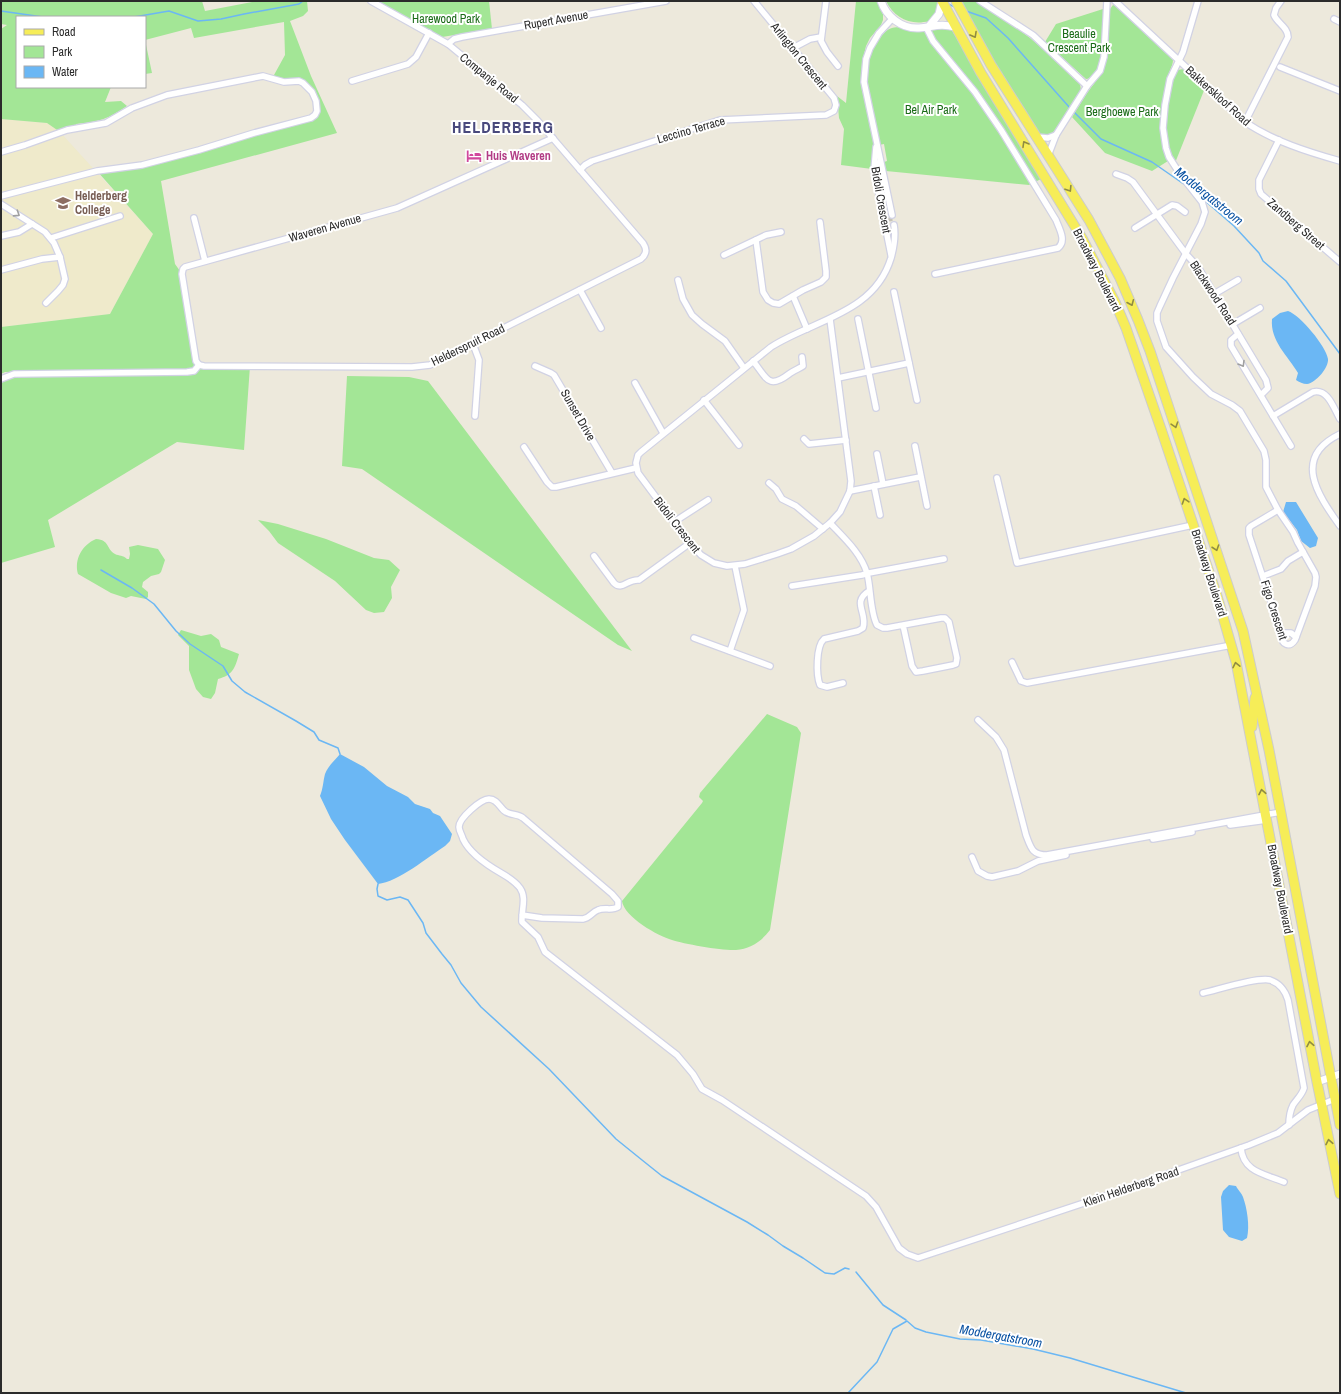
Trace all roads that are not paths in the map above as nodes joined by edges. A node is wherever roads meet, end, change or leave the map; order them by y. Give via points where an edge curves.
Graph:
1 (371, 1) edge
2 (666, 1) edge
3 (754, 1) edge
4 (826, 1) edge
5 (881, 1) edge
6 (942, 1) edge
7 (956, 1) edge
8 (980, 1) edge
9 (1107, 1) edge
10 (1115, 1) edge
11 (1198, 1) edge
12 (1281, 1) edge
13 (892, 19) junction
14 (1334, 19) dead end
15 (1340, 22) edge
16 (928, 26) junction
17 (955, 27) junction
18 (429, 33) junction
19 (821, 37) junction
20 (448, 44) junction
21 (793, 48) junction
22 (1179, 60) junction
23 (838, 66) dead end
24 (1280, 66) dead end
25 (352, 81) dead end
26 (1087, 86) junction
27 (1340, 91) edge
28 (832, 113) joint
29 (1245, 122) junction
30 (1056, 136) junction
31 (1037, 137) junction
32 (553, 138) junction
33 (1279, 140) junction
34 (1, 152) edge
35 (1048, 156) junction
36 (877, 159) junction
37 (1340, 161) edge
38 (580, 170) junction
39 (1116, 174) dead end
40 (1, 196) edge
41 (1, 204) edge
42 (1185, 212) dead end
43 (1157, 213) junction
44 (120, 216) dead end
45 (194, 218) dead end
46 (820, 222) dead end
47 (32, 224) junction
48 (1135, 228) dead end
49 (781, 232) dead end
50 (1, 236) edge
51 (51, 238) junction
52 (756, 240) junction
53 (646, 252) joint
54 (1186, 254) junction
55 (724, 255) dead end
56 (60, 257) junction
57 (891, 257) junction
58 (1339, 259) edge
59 (205, 261) junction
60 (1, 270) edge
61 (934, 274) dead end
62 (678, 280) dead end
63 (1238, 280) dead end
64 (580, 290) junction
65 (894, 292) dead end
66 (1214, 294) junction
67 (793, 296) junction
68 (46, 303) dead end
69 (1260, 308) dead end
70 (830, 319) junction
71 (858, 319) dead end
72 (1233, 324) junction
73 (601, 328) dead end
74 (807, 329) junction
75 (1238, 334) junction
76 (473, 344) junction
77 (802, 357) dead end
78 (754, 361) junction
79 (909, 363) junction
80 (199, 365) junction
81 (535, 366) dead end
82 (744, 368) junction
83 (868, 372) junction
84 (838, 378) junction
85 (1, 379) edge
86 (635, 384) dead end
87 (1261, 396) junction
88 (704, 400) junction
89 (917, 400) dead end
90 (876, 408) dead end
91 (475, 416) dead end
92 (1273, 416) junction
93 (1340, 419) edge
94 (663, 433) junction
95 (1340, 434) edge
96 (804, 439) dead end
97 (846, 440) junction
98 (739, 445) dead end
99 (915, 446) dead end
100 (1291, 446) dead end
101 (524, 447) dead end
102 (877, 454) dead end
103 (636, 468) junction
104 (612, 473) junction
105 (920, 477) junction
106 (997, 478) dead end
107 (769, 483) dead end
108 (883, 484) junction
109 (874, 486) junction
110 (850, 491) junction
111 (708, 500) dead end
112 (927, 506) dead end
113 (1278, 510) junction
114 (880, 515) dead end
115 (674, 522) junction
116 (830, 524) junction
117 (1193, 525) junction
118 (1340, 526) edge
119 (823, 529) junction
120 (690, 543) junction
121 (1303, 552) junction
122 (594, 556) dead end
123 (944, 558) dead end
124 (735, 566) junction
125 (867, 573) junction
126 (1263, 576) junction
127 (792, 586) dead end
128 (869, 591) junction
129 (904, 625) junction
130 (1282, 635) junction
131 (694, 638) dead end
132 (1296, 638) junction
133 (1232, 644) junction
134 (730, 651) junction
135 (1012, 662) dead end
136 (770, 666) dead end
137 (843, 683) dead end
138 (1258, 694) junction
139 (978, 720) dead end
140 (1250, 734) junction
141 (1281, 812) junction
142 (1266, 817) junction
143 (1289, 854) junction
144 (972, 857) dead end
145 (1274, 857) junction
146 (522, 915) junction
147 (1203, 993) dead end
148 (1340, 1074) edge
149 (1331, 1078) junction
150 (1317, 1082) junction
151 (1335, 1098) junction
152 (1322, 1103) junction
153 (1289, 1125) junction
154 (1340, 1125) edge
155 (1242, 1148) junction
156 (1284, 1182) dead end
157 (1340, 1194) edge

1 - 18 street, Companje Road
2 - 20 street, Rupert Avenue via 462,36
3 - 21 street, Arlington Crescent
4 - 19 street
5 - 13 street
6 - 16 street via 939,14
6 - 17 main road, Broadway Boulevard
7 -> 31 main road, Broadway Boulevard via 991,65
8 - 26 street via 1033,35
9 - 26 street via 1103,64 1097,76
10 - 22 street, Bakkerskloof Road
11 - 22 street
12 - 29 street via 1274,15 1287,31 1288,37
13 - 16 street via 912,28
13 - 36 street, Bidoli Crescent via 874,40 866,59 864,73
14 - 15 street
16 - 17 street via 943,24
16 - 61 street via 933,41 975,92 1001,130 1056,220 1062,236 1058,248
117 -> 17 main road, Broadway Boulevard via 1126,328 1103,278 1082,238
18 - 20 street, Companje Road
18 - 25 street via 416,56 408,64
19 - 21 street via 810,39
19 - 23 street via 824,48
20 - 32 street, Companje Road via 522,105
21 - 28 street, Arlington Crescent via 835,99 836,108
22 - 29 street, Bakkerskloof Road
22 - 54 street, Figo Crescent via 1170,79 1165,105 1163,128 1166,148 1180,174 1202,202 1205,212
24 - 27 street
26 - 30 street
28 - 38 street, Leccino Terrace via 720,120 592,161
29 - 33 street, Bakkerskloof Road
30 - 31 street
30 - 35 street
31 - 35 main road, Broadway Boulevard
32 - 38 street, Companje Road
32 - 59 street, Waveren Avenue via 397,208
33 - 37 street, Bakkerskloof Road
33 - 58 street, Zandberg Street via 1259,180 1261,194
34 - 40 street via 67,130 106,123 132,108 167,96 262,76 284,82 303,83 312,92 317,107 315,115 311,118 227,143 142,165 97,171
35 -> 138 main road, Broadway Boulevard via 1102,243 1138,320 1233,599
36 - 36 street, Bidoli Crescent via 889,216 887,191
36 - 57 street, Bidoli Crescent via 874,170
38 - 53 street, Companje Road via 643,243
39 - 43 street, Blackwood Road via 1130,179
41 -> 47 street
42 - 43 street via 1172,205
43 - 48 street
43 - 54 street, Blackwood Road
44 - 51 street
45 - 59 street
46 - 67 street via 826,277
47 - 50 street via 19,232
47 - 51 street
49 - 52 street
51 - 56 street
52 - 55 street
52 - 67 street via 768,300 776,304
53 - 64 street, Helderspruit Road via 641,259
54 - 66 street, Blackwood Road via 1198,266
54 - 113 street, Figo Crescent via 1157,313 1164,342 1206,391 1240,411 1264,451 1266,487
56 - 60 street
56 - 68 street via 64,282
57 - 57 street, Bidoli Crescent via 890,237 891,226 894,243
57 - 70 street, Bidoli Crescent via 883,277 866,296
59 - 80 street, Waveren Avenue via 185,267 182,274 196,361
62 - 82 street via 683,299 692,315 725,341
63 - 66 street
64 - 73 street
64 - 76 street, Helderspruit Road
65 - 79 street
66 - 72 street, Blackwood Road
67 - 74 street
69 - 72 street
70 - 74 street, Bidoli Crescent
70 - 84 street, Bidoli Crescent
71 - 83 street
72 - 75 street, Blackwood Road
74 - 78 street, Bidoli Crescent via 777,343
75 - 87 street, Blackwood Road via 1267,384
75 -> 87 street via 1231,340 1231,346
76 - 80 street, Helderspruit Road via 423,366
76 - 91 street via 479,360
77 - 78 street via 803,366 775,382 769,381
78 - 82 street, Bidoli Crescent
79 - 83 street
79 - 89 street
80 - 85 street via 194,371 187,372 14,374
81 - 104 street, Sunset Drive via 551,372 557,378
82 - 88 street, Bidoli Crescent
83 - 84 street
83 - 90 street
84 - 97 street, Bidoli Crescent
86 - 94 street
87 - 92 street
88 - 94 street, Bidoli Crescent
88 - 98 street
92 - 93 street via 1318,391 1327,395
92 - 100 street
94 - 103 street, Bidoli Crescent via 638,455
95 - 118 street via 1318,449 1313,466 1317,490
96 - 97 street via 809,444
97 - 110 street, Bidoli Crescent
99 - 105 street
101 - 104 street via 552,487
102 - 108 street
103 - 104 street
103 - 115 street, Bidoli Crescent
105 - 108 street
105 - 112 street
106 - 117 street via 1017,562
107 - 119 street via 782,499 796,506
108 - 109 street
109 - 110 street
109 - 114 street
110 - 116 street, Bidoli Crescent via 840,512
111 - 115 street
113 - 121 street, Figo Crescent
113 - 126 street, Figo Crescent via 1248,531
115 - 120 street, Bidoli Crescent
116 - 119 street, Bidoli Crescent
116 - 125 street via 857,553
117 - 133 main road, Broadway Boulevard
119 - 124 street, Bidoli Crescent via 791,548
120 - 122 street via 639,580 632,580 621,586 616,585
120 - 124 street, Bidoli Crescent via 707,560 720,566
121 - 126 street via 1280,569
121 - 132 street, Figo Crescent via 1315,573 1316,582
123 - 125 street
124 - 134 street via 744,610
125 - 127 street
125 - 128 street
126 - 130 street, Figo Crescent
128 - 129 street via 876,623 880,627
128 - 137 street via 860,602 863,628 824,639 819,645 820,685 827,687
129 - 129 street via 912,666 916,672 956,664 957,658 948,620 941,618
130 - 132 street via 1291,633
130 - 132 street, Figo Crescent via 1282,641 1286,645 1294,643
131 - 134 street
133 - 135 street via 1027,683 1021,682
140 -> 133 main road, Broadway Boulevard
134 - 136 street
138 - 140 main road via 1255,698
138 - 141 main road, Broadway Boulevard
139 - 142 street via 1004,750 1028,842 1038,854
142 -> 140 main road, Broadway Boulevard
141 - 142 street
141 - 143 main road, Broadway Boulevard
142 - 144 street via 1044,859 1022,870 992,877 978,872
142 - 145 main road, Broadway Boulevard
143 - 145 main road
143 - 149 main road, Broadway Boulevard
150 -> 145 main road, Broadway Boulevard
146 - 146 street via 520,887 469,850 459,829 470,810 488,799 506,812 523,818 600,883 619,904 615,909 600,909 583,919
146 - 155 street, Klein Helderberg Road via 523,923 538,937 545,952 676,1055 702,1089 866,1196 876,1207 899,1248 918,1258
147 - 153 street via 1262,980 1273,982 1284,990 1304,1088 1292,1106
148 - 149 street
149 - 150 street
149 - 151 main road, Broadway Boulevard
150 - 152 main road, Broadway Boulevard
151 - 152 street, Klein Helderberg Road
151 - 154 main road, Broadway Boulevard
152 - 153 street, Klein Helderberg Road
157 -> 152 main road, Broadway Boulevard
153 - 155 street, Klein Helderberg Road via 1278,1133
155 - 156 street via 1243,1158 1250,1167

